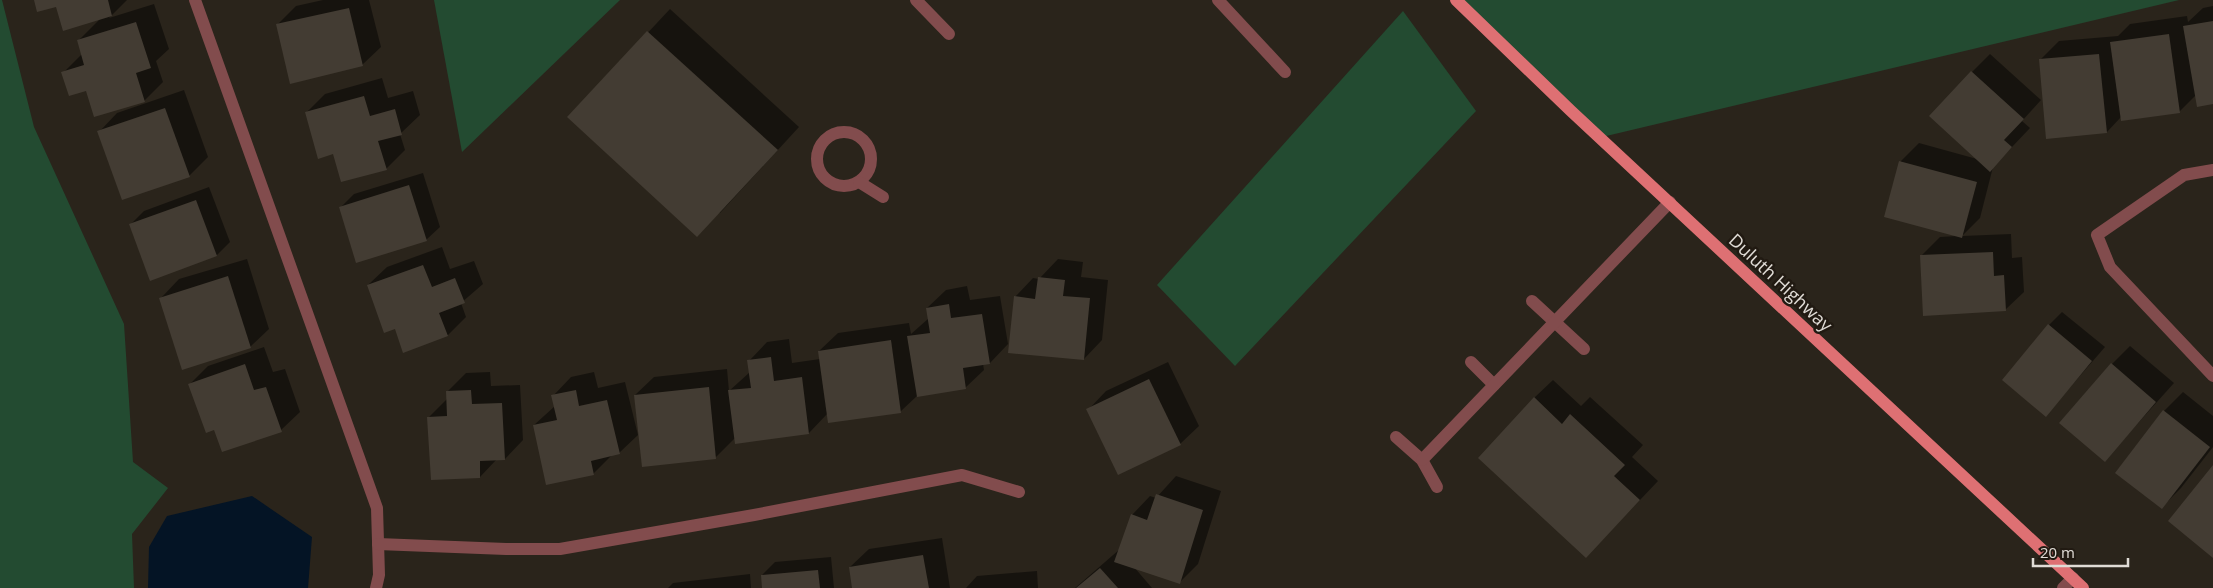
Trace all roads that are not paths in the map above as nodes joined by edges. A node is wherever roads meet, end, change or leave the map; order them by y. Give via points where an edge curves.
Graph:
1 (195, 0) edge
2 (916, 0) edge
3 (1218, 0) edge
4 (1456, 0) edge
5 (1237, 20) junction
6 (1224, 22) dead end
7 (949, 34) dead end
8 (1285, 72) dead end
9 (2213, 170) edge
10 (859, 182) junction
11 (883, 197) dead end
12 (1670, 202) junction
13 (1532, 301) dead end
14 (1555, 322) junction
15 (1584, 349) dead end
16 (1471, 362) dead end
17 (2213, 376) edge
18 (1494, 386) junction
19 (1396, 437) dead end
20 (1422, 460) junction
21 (1437, 487) dead end
22 (1019, 492) dead end
23 (378, 544) junction
24 (2073, 578) junction
25 (376, 588) edge
26 (2063, 588) edge
27 (2084, 588) edge

1 - 23 street via 376,508
2 - 7 street
3 - 5 street
4 - 12 main road, Duluth Highway
5 - 6 street
5 - 8 street
9 - 17 street via 2184,175 2097,235 2110,267
10 - 10 street via 849,186 829,182 817,165 821,144 829,136 852,127 871,154 867,175
10 - 11 street
12 - 14 street
12 - 24 main road, Duluth Highway
13 - 14 street
14 - 15 street
14 - 18 street
16 - 18 street
18 - 20 street
19 - 20 street
20 - 21 street
22 - 23 street via 962,475 560,549
23 - 25 street
24 - 26 street
24 - 27 main road, Duluth Highway

